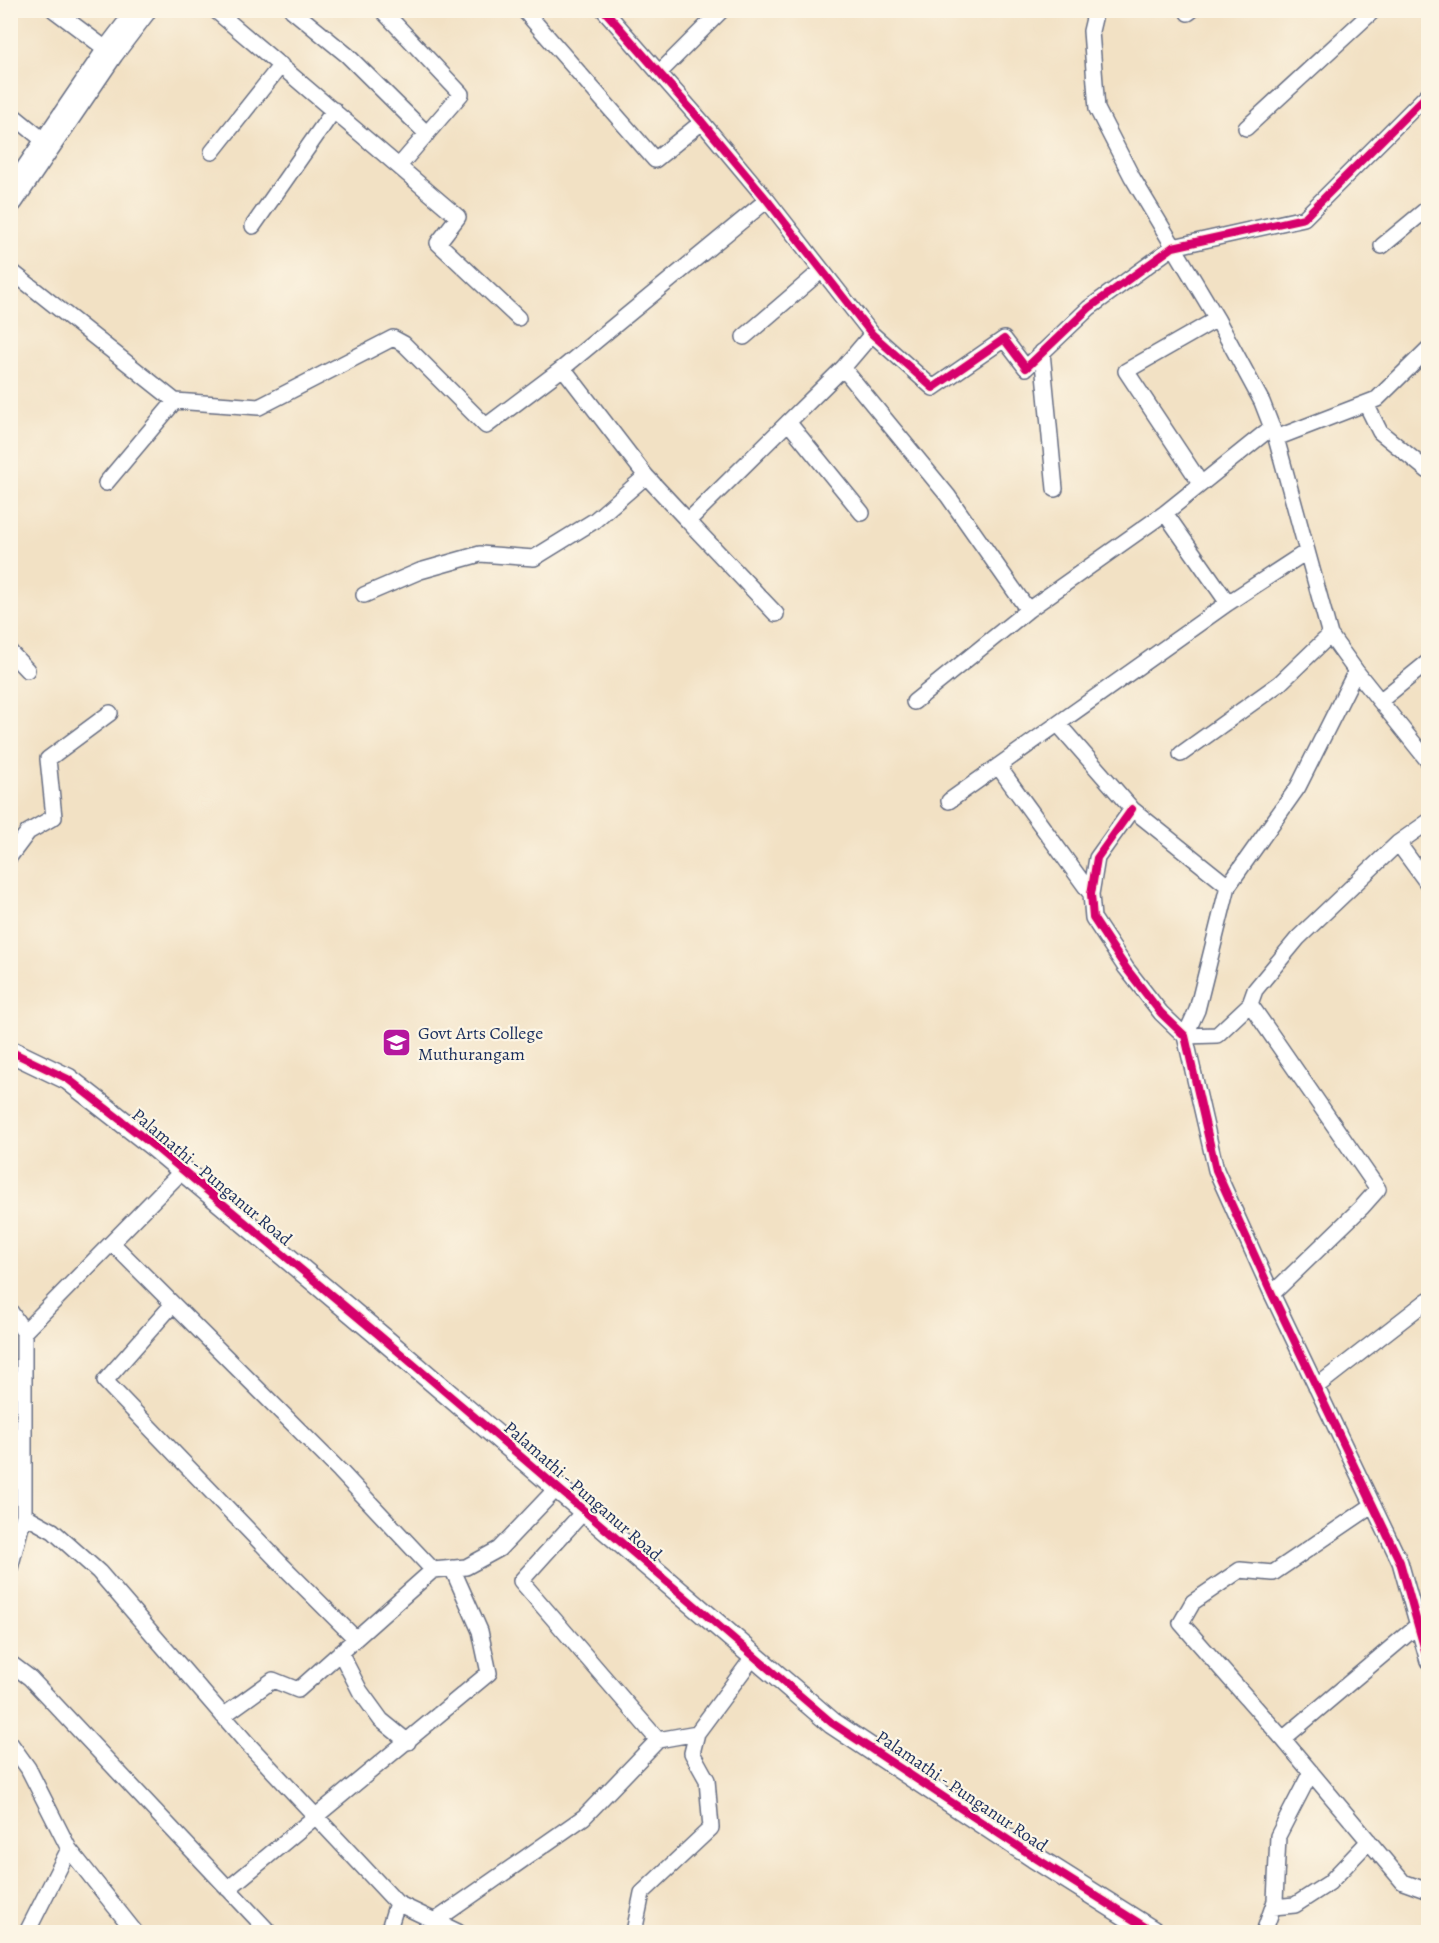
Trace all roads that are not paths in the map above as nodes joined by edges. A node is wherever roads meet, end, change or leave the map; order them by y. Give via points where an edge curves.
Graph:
1 (54, 10) edge
2 (142, 10) edge
3 (215, 10) edge
4 (292, 10) edge
5 (382, 10) edge
6 (524, 10) edge
7 (604, 10) edge
8 (722, 10) edge
9 (1096, 10) edge
10 (1374, 10) edge
11 (111, 52) junction
12 (281, 65) junction
13 (659, 73) junction
14 (1428, 94) edge
15 (334, 110) junction
16 (10, 113) edge
17 (702, 122) junction
18 (1246, 128) dead end
19 (427, 134) junction
20 (48, 144) junction
21 (212, 152) dead end
22 (399, 166) junction
23 (10, 199) edge
24 (767, 200) junction
25 (1428, 208) edge
26 (253, 226) dead end
27 (1382, 246) dead end
28 (1173, 247) junction
29 (10, 270) edge
30 (822, 270) junction
31 (518, 318) dead end
32 (1217, 319) junction
33 (872, 334) junction
34 (744, 337) dead end
35 (1428, 349) edge
36 (1042, 352) junction
37 (563, 368) junction
38 (843, 368) junction
39 (175, 401) junction
40 (1366, 404) junction
41 (788, 422) junction
42 (1274, 432) junction
43 (1428, 471) edge
44 (646, 476) junction
45 (106, 483) dead end
46 (1201, 484) junction
47 (1055, 489) dead end
48 (862, 513) dead end
49 (1166, 513) junction
50 (688, 521) junction
51 (1306, 552) junction
52 (364, 595) dead end
53 (1228, 603) junction
54 (1028, 610) junction
55 (776, 614) dead end
56 (1330, 635) junction
57 (10, 652) edge
58 (1428, 662) edge
59 (27, 670) dead end
60 (1356, 671) junction
61 (1380, 700) junction
62 (914, 702) dead end
63 (110, 713) dead end
64 (1058, 724) junction
65 (1181, 754) dead end
66 (1428, 761) edge
67 (998, 766) junction
68 (949, 801) dead end
69 (1132, 809) junction
70 (1428, 822) edge
71 (1398, 843) junction
72 (10, 856) edge
73 (1428, 884) edge
74 (1228, 886) junction
75 (1092, 894) junction
76 (1250, 1004) junction
77 (1185, 1036) junction
78 (10, 1052) edge
79 (183, 1170) junction
80 (112, 1244) junction
81 (1272, 1294) junction
82 (1428, 1300) edge
83 (173, 1304) junction
84 (10, 1311) edge
85 (24, 1332) junction
86 (1316, 1387) junction
87 (16, 1437) edge
88 (556, 1488) junction
89 (1372, 1505) junction
90 (584, 1511) junction
91 (24, 1515) junction
92 (10, 1568) edge
93 (452, 1568) junction
94 (433, 1570) junction
95 (1418, 1625) junction
96 (355, 1638) junction
97 (340, 1652) junction
98 (754, 1656) junction
99 (1428, 1661) edge
100 (10, 1663) edge
101 (224, 1716) junction
102 (697, 1733) junction
103 (1284, 1739) junction
104 (658, 1740) junction
105 (408, 1742) junction
106 (10, 1743) edge
107 (1311, 1772) junction
108 (316, 1817) junction
109 (1369, 1841) junction
110 (69, 1849) junction
111 (228, 1889) junction
112 (1428, 1891) edge
113 (397, 1903) junction
114 (1273, 1907) junction
115 (435, 1921) junction
116 (27, 1932) edge
117 (135, 1932) edge
118 (269, 1932) edge
119 (388, 1932) edge
120 (458, 1932) edge
121 (634, 1932) edge
122 (1153, 1932) edge
123 (1264, 1932) edge

1 - 11 street
2 - 11 highway
3 - 12 street
4 - 19 street via 347,55
5 - 19 street via 460,94
6 - 17 street via 655,160
7 - 13 street
8 - 13 street
9 - 28 street via 1091,31 1097,109
10 - 18 street
11 - 20 highway
12 - 15 street
12 - 21 street
13 - 17 street
14 - 28 street via 1304,218
15 - 22 street
15 - 26 street
16 - 20 street
17 - 24 street
19 - 22 street
20 - 23 highway
22 - 31 street via 458,217 438,243
24 - 30 street
24 - 37 street
25 - 27 street
28 - 32 street
28 - 36 street via 1089,308
29 - 39 street
30 - 33 street
30 - 34 street
32 - 42 street
32 - 46 street via 1126,371
33 - 36 street via 933,388 1004,339 1026,368
33 - 38 street
35 - 40 street via 1377,399
36 - 47 street
37 - 39 street via 486,426 404,344 393,338 259,407
37 - 44 street
38 - 41 street
38 - 54 street via 948,496
39 - 45 street
40 - 42 street
40 - 43 street via 1380,432
41 - 48 street
41 - 50 street
42 - 46 street
42 - 51 street
44 - 50 street
44 - 52 street via 594,521 534,558 480,554 420,572
46 - 49 street
49 - 53 street
49 - 54 street
50 - 55 street
51 - 53 street
51 - 56 street
53 - 64 street
54 - 62 street
56 - 60 street
56 - 65 street via 1280,683
57 - 59 street
58 - 61 street
60 - 61 street
60 - 74 street via 1299,787
61 - 66 street
63 - 72 street via 48,759 54,817 28,832
64 - 67 street
64 - 69 street
67 - 68 street
67 - 75 street
69 - 74 street
69 - 75 street via 1097,858
70 - 71 street
71 - 73 street
71 - 76 street via 1298,938 1255,990
74 - 77 street via 1197,1010
75 - 77 street via 1093,918 1161,1013
76 - 77 street via 1218,1035
76 - 81 street via 1378,1188
77 - 81 street via 1216,1170
78 - 79 street, Palamathi - Punganur Road via 68,1079
79 - 80 street
79 - 88 street, Palamathi - Punganur Road
80 - 83 street
80 - 85 street
81 - 86 street
82 - 86 street
83 - 94 street
83 - 96 street via 105,1381
84 - 85 street
85 - 87 street
86 - 89 street
87 - 91 street
88 - 90 street, Palamathi - Punganur Road
88 - 93 street via 499,1549 466,1567
89 - 95 street via 1400,1562
89 - 103 street via 1273,1573 1240,1570 1193,1602 1181,1623
90 - 98 street, Palamathi - Punganur Road
90 - 104 street via 521,1581
91 - 92 street
91 - 101 street via 53,1531 99,1572
93 - 94 street
93 - 105 street via 480,1631 489,1673
94 - 96 street
95 - 99 street
95 - 103 street
96 - 97 street
97 - 101 street via 298,1690 273,1680
97 - 105 street via 360,1691 381,1720
98 - 102 street
98 - 122 street, Palamathi - Punganur Road via 832,1723
100 - 111 street via 30,1678
101 - 108 street
102 - 104 street
102 - 121 street via 692,1753 707,1780 711,1828 642,1893
103 - 107 street
104 - 115 street via 584,1817
105 - 108 street
106 - 110 street via 28,1768
107 - 109 street
107 - 114 street via 1278,1836
108 - 111 street
108 - 113 street
109 - 112 street via 1403,1882
109 - 114 street via 1329,1883 1295,1905
110 - 116 street
110 - 117 street
111 - 118 street
113 - 115 street
113 - 119 street
114 - 123 street
115 - 120 street

